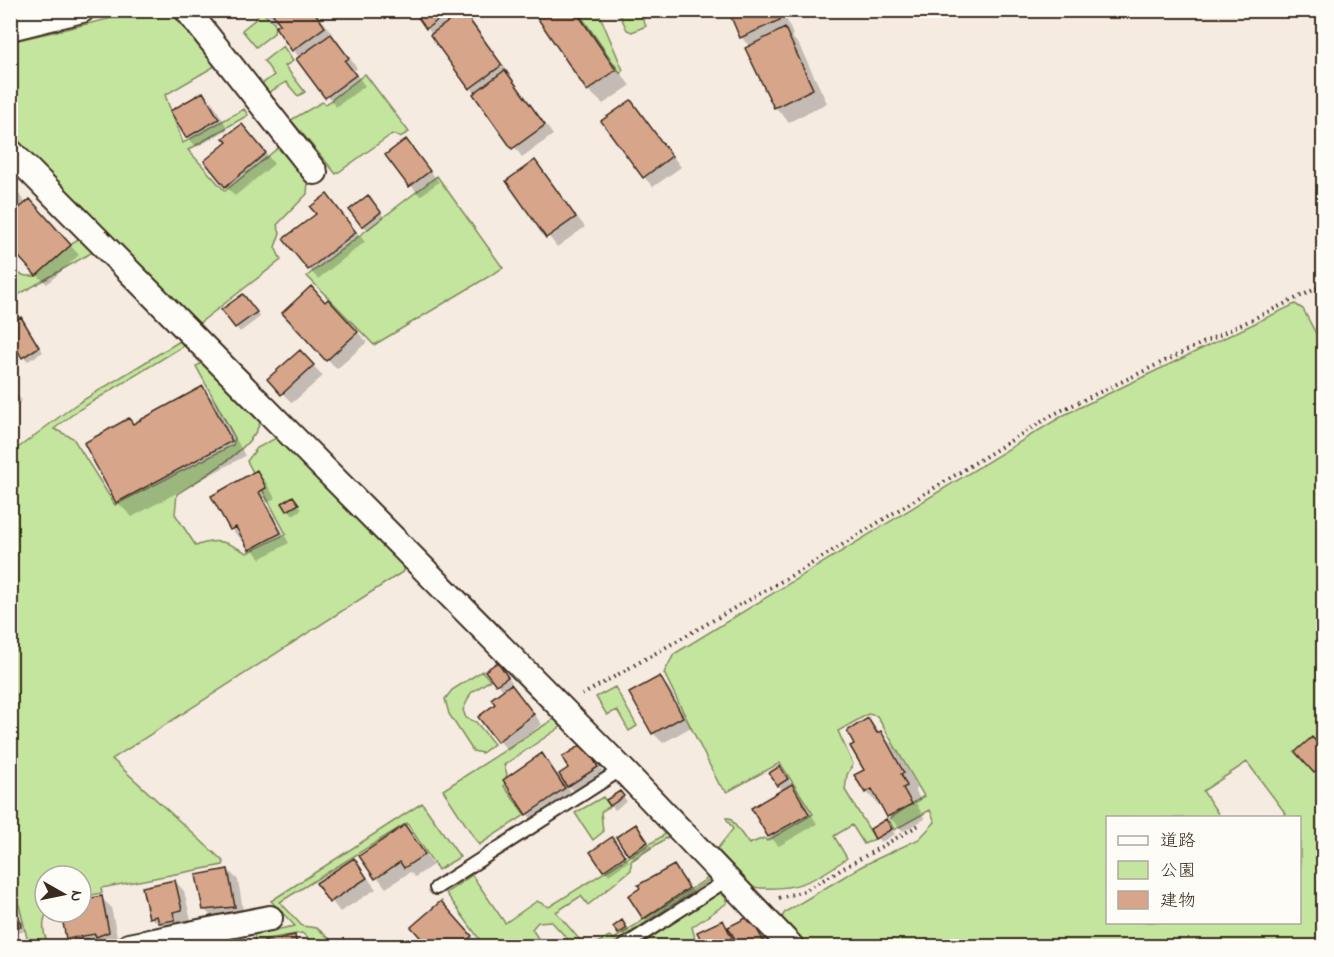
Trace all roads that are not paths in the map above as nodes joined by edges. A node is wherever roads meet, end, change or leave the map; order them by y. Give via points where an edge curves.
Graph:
1 (82, 10) edge
2 (187, 10) edge
3 (10, 28) edge
4 (10, 151) edge
5 (315, 172) dead end
6 (622, 769) junction
7 (727, 880) junction
8 (436, 888) dead end
9 (270, 918) dead end
10 (129, 946) edge
11 (624, 946) edge
12 (791, 946) edge

1 - 3 street
2 - 5 street
4 - 6 street
6 - 7 street
6 - 8 lane
7 - 11 lane
7 - 12 street
9 - 10 street

